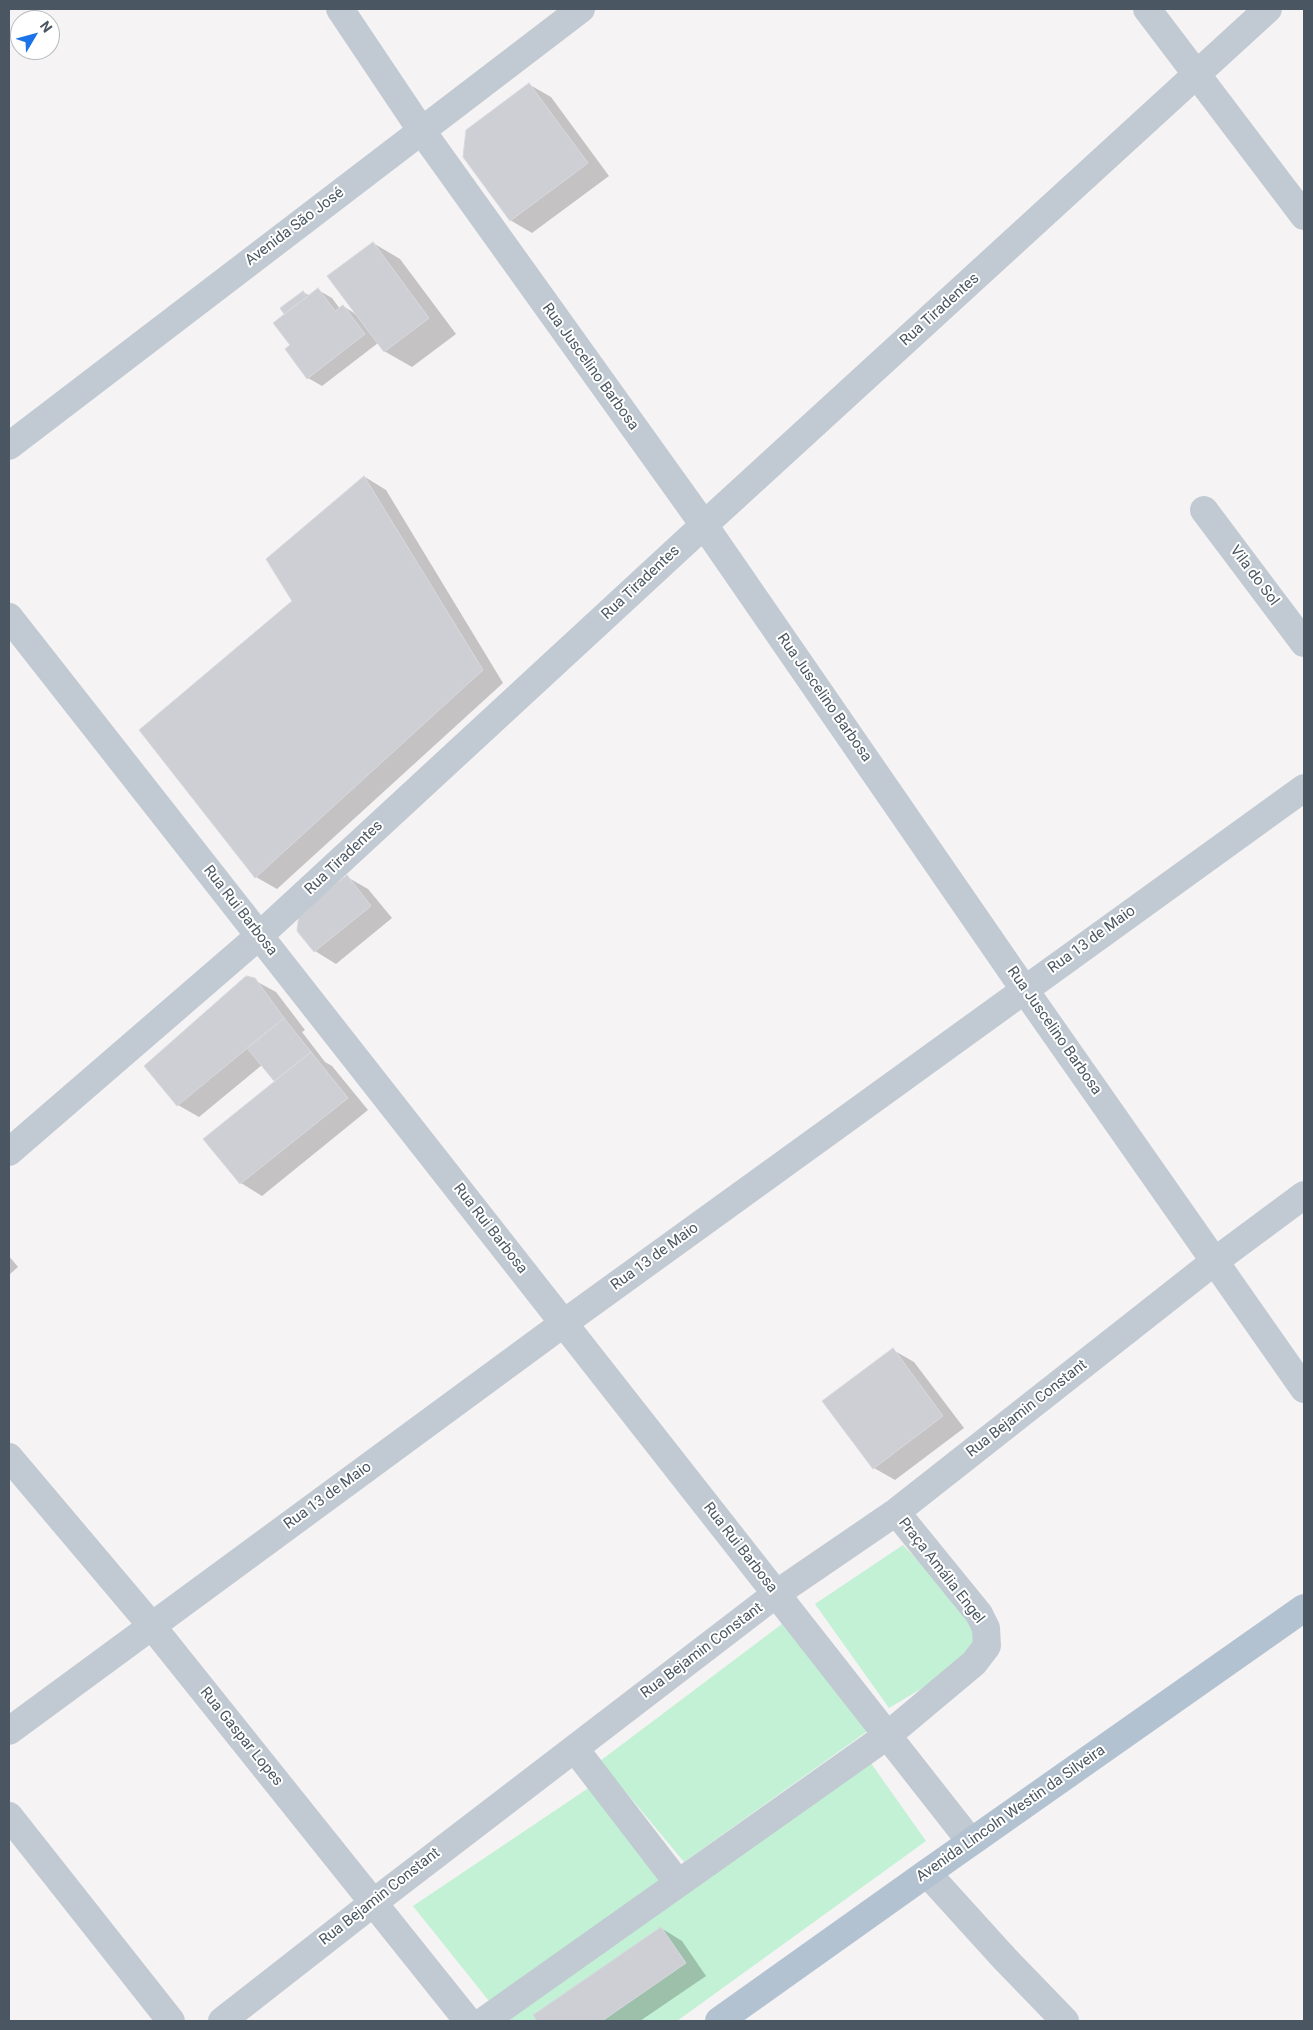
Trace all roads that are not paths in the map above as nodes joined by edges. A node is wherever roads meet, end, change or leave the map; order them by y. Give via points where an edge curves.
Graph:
1 (340, 9) edge
2 (581, 9) edge
3 (1146, 9) edge
4 (1268, 9) edge
5 (1197, 75) junction
6 (421, 130) junction
7 (1304, 216) edge
8 (9, 446) edge
9 (1204, 510) dead end
10 (704, 525) junction
11 (9, 617) edge
12 (1304, 643) edge
13 (1304, 788) edge
14 (259, 936) junction
15 (1024, 989) junction
16 (9, 1152) edge
17 (1304, 1195) edge
18 (1215, 1261) junction
19 (564, 1322) junction
20 (1304, 1389) edge
21 (9, 1457) edge
22 (896, 1512) junction
23 (776, 1594) junction
24 (1304, 1608) edge
25 (151, 1625) junction
26 (9, 1731) edge
27 (888, 1735) junction
28 (574, 1748) junction
29 (9, 1816) edge
30 (971, 1842) junction
31 (926, 1873) junction
32 (678, 1883) junction
33 (373, 1902) junction
34 (170, 2021) edge
35 (222, 2021) edge
36 (468, 2021) edge
37 (484, 2021) edge
38 (719, 2021) edge
39 (1065, 2021) edge

1 - 6 street, Rua Juscelino Barbosa
2 - 6 street, Avenida São José
3 - 5 street
4 - 5 street, Rua Tiradentes
5 - 7 street
5 - 10 street, Rua Tiradentes
6 - 8 street, Avenida São José
6 - 10 street, Rua Juscelino Barbosa
9 - 12 street, Vila do Sol
10 - 14 street, Rua Tiradentes
10 - 15 street, Rua Juscelino Barbosa
11 - 14 street, Rua Rui Barbosa
13 - 15 street, Rua 13 de Maio
14 - 16 street, Rua Tiradentes
14 - 19 street, Rua Rui Barbosa
15 - 18 street, Rua Juscelino Barbosa
15 - 19 street, Rua 13 de Maio
17 - 18 street, Rua Bejamin Constant
18 - 20 street, Rua Juscelino Barbosa
18 - 22 street, Rua Bejamin Constant
19 - 23 street, Rua Rui Barbosa
19 - 25 street, Rua 13 de Maio
21 - 25 street, Rua Gaspar Lopes
22 - 23 street, Rua Bejamin Constant
22 - 27 street, Praça Amália Engel via 979,1614 986,1628 987,1646 974,1663
23 - 27 street, Rua Rui Barbosa
23 - 28 street, Rua Bejamin Constant
24 - 30 main road, Avenida Lincoln Westin da Silveira
25 - 26 street, Rua 13 de Maio
25 - 33 street, Rua Gaspar Lopes
27 - 30 street, Rua Rui Barbosa
27 - 32 street
28 - 32 street
28 - 33 street, Rua Bejamin Constant
29 - 34 street
30 - 31 main road, Avenida Lincoln Westin da Silveira
31 - 38 main road, Avenida Lincoln Westin da Silveira
31 - 39 street
32 - 37 street
33 - 35 street, Rua Bejamin Constant
33 - 36 street, Rua Gaspar Lopes

